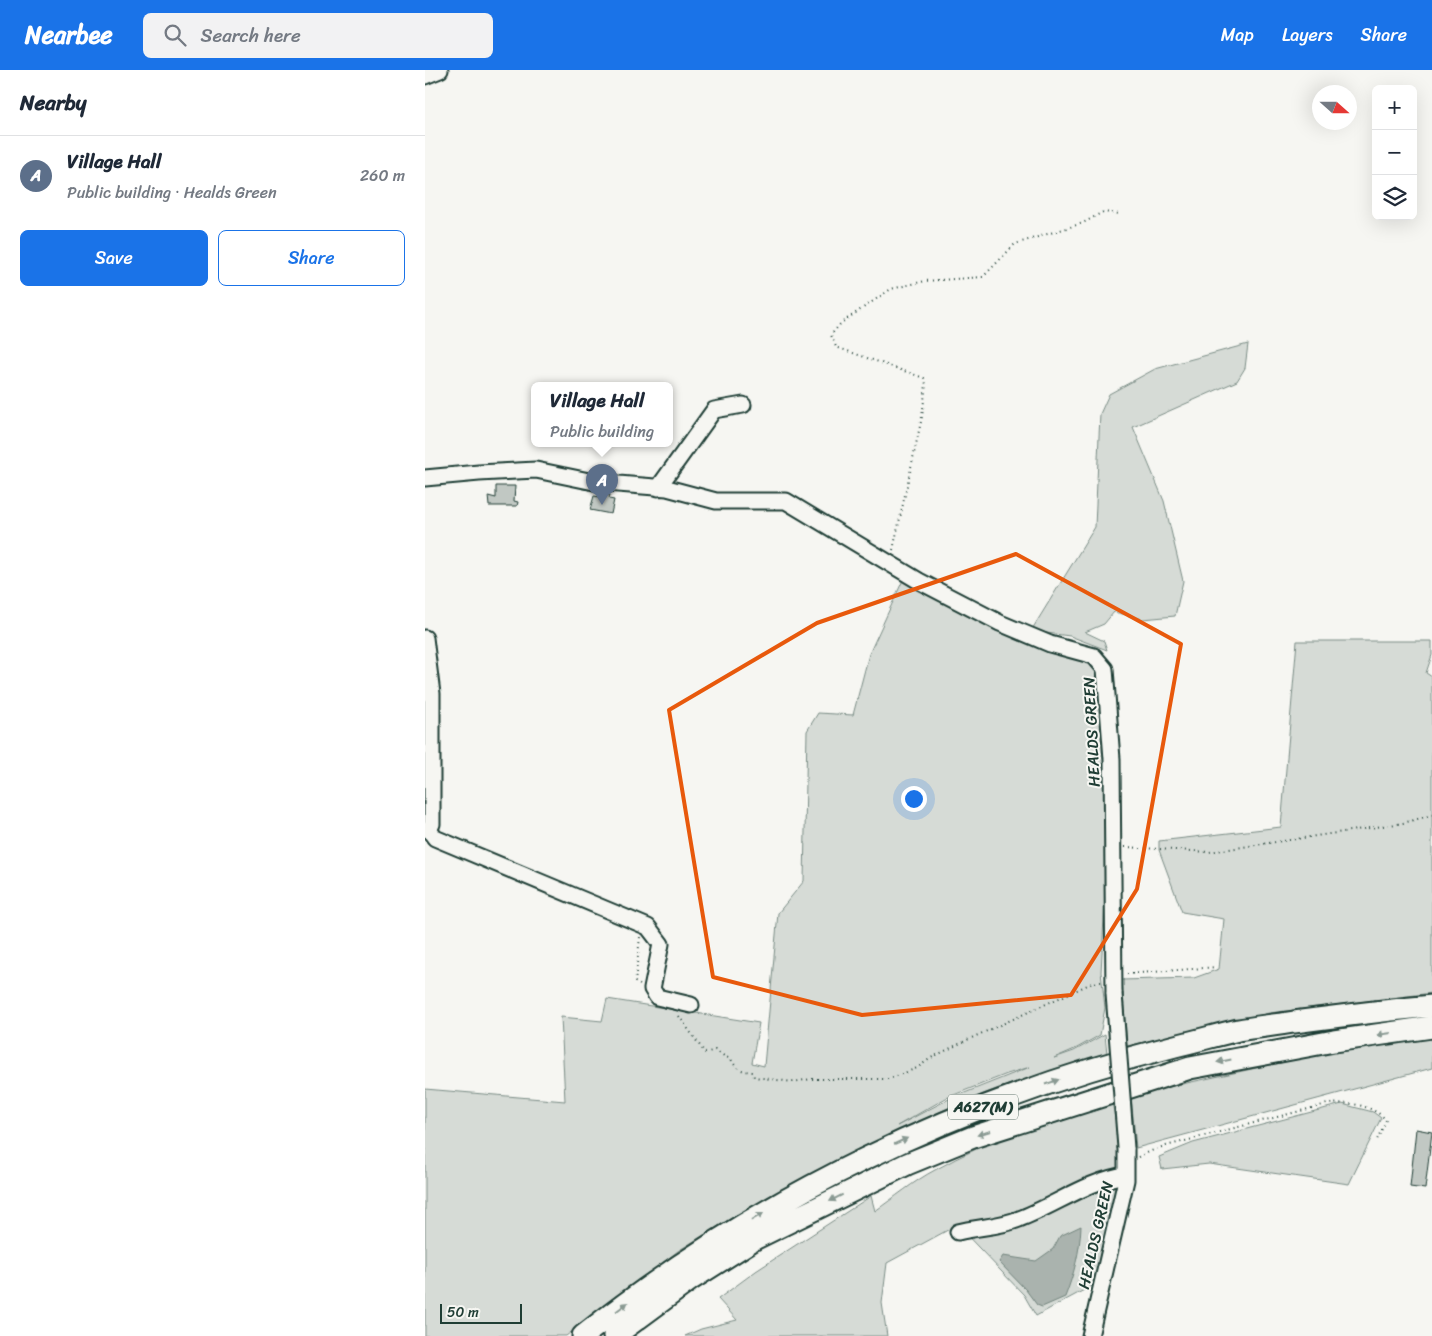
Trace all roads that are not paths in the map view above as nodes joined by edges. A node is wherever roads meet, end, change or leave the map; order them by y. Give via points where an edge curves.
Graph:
1 (440, 70) edge
2 (425, 76) edge
3 (743, 405) dead end
4 (425, 478) edge
5 (658, 488) junction
6 (425, 638) edge
7 (427, 830) edge
8 (691, 1005) dead end
9 (1432, 1006) edge
10 (1432, 1027) edge
11 (1126, 1169) junction
12 (958, 1232) dead end
13 (583, 1336) edge
14 (614, 1336) edge
15 (1090, 1336) edge

1 - 2 street
3 - 5 street via 714,410
4 - 5 street, HEALDS GREEN via 535,470 594,482
5 - 11 street, HEALDS GREEN, bridge via 716,501 786,501 919,581 1000,623 1050,644 1093,656 1105,669 1112,759 1111,983
6 - 7 street via 432,694 432,824
7 - 8 street via 435,838 648,927 661,944 653,988 657,997
13 -> 9 highway, A627(M) via 713,1242 805,1189 868,1156 995,1102 1132,1057 1239,1030
10 -> 14 highway, A627(M) via 1189,1068 973,1136 899,1168 756,1238 690,1280
11 - 12 street via 1016,1220
11 - 15 street, HEALDS GREEN

